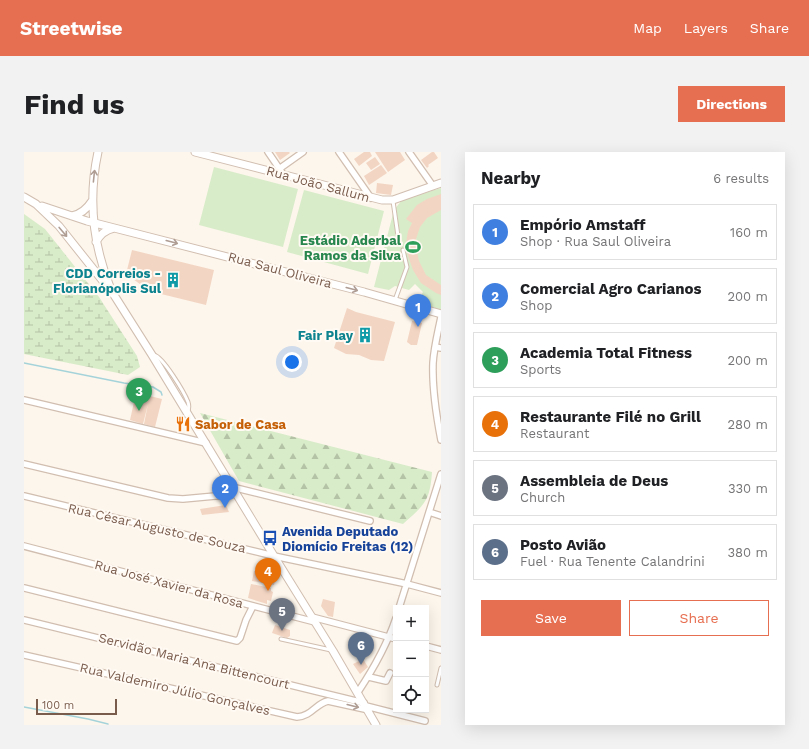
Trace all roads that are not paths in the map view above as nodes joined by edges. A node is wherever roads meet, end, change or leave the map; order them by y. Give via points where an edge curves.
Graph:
1 (98, 152) edge
2 (195, 152) edge
3 (268, 152) edge
4 (303, 152) edge
5 (339, 152) edge
6 (409, 152) edge
7 (281, 171) junction
8 (441, 184) edge
9 (433, 186) junction
10 (24, 197) edge
11 (371, 198) junction
12 (393, 200) junction
13 (92, 201) junction
14 (36, 204) junction
15 (70, 216) junction
16 (94, 222) junction
17 (118, 228) junction
18 (96, 242) junction
19 (399, 243) dead end
20 (403, 250) dead end
21 (114, 295) junction
22 (395, 300) junction
23 (441, 314) edge
24 (441, 317) edge
25 (434, 347) junction
26 (441, 348) edge
27 (24, 400) edge
28 (441, 440) edge
29 (206, 443) junction
30 (24, 464) edge
31 (441, 474) edge
32 (232, 486) junction
33 (237, 494) junction
34 (24, 496) edge
35 (429, 512) junction
36 (441, 516) edge
37 (370, 521) dead end
38 (24, 546) edge
39 (274, 556) junction
40 (407, 584) junction
41 (24, 588) edge
42 (441, 593) edge
43 (400, 605) edge
44 (253, 606) junction
45 (24, 620) edge
46 (313, 620) junction
47 (393, 627) edge
48 (389, 638) junction
49 (281, 639) dead end
50 (393, 639) edge
51 (429, 647) edge
52 (441, 650) edge
53 (333, 651) junction
54 (24, 655) edge
55 (441, 668) edge
56 (390, 672) dead end
57 (368, 677) junction
58 (437, 685) dead end
59 (358, 692) junction
60 (327, 694) junction
61 (346, 698) junction
62 (332, 701) junction
63 (338, 703) junction
64 (366, 706) junction
65 (425, 721) dead end
66 (376, 724) edge

13 -> 1 street
2 - 7 street, Rua João Sallum
3 - 7 street
4 - 7 street
5 - 11 street
6 - 9 street
7 - 11 street, Rua João Sallum
8 - 9 street, Rua João Sallum
9 - 12 street, Rua João Sallum
10 - 14 street
11 - 12 street, Rua João Sallum
12 - 19 lane
13 - 15 street via 84,211
13 - 16 street
14 - 15 street, Rua Saul Oliveira
14 -> 21 street via 59,226
15 - 16 street, Rua Saul Oliveira
16 - 17 street, Rua Saul Oliveira
16 - 18 street
17 - 18 street via 102,233
17 -> 22 street, Rua Saul Oliveira
18 - 21 street
20 - 22 lane via 407,267
21 - 29 street
22 - 23 street, Rua Saul Oliveira
24 - 25 street
25 - 26 street
25 - 28 street via 434,397
27 - 29 street
29 - 32 street
30 - 33 street via 168,498
31 - 35 street
32 - 33 street
32 - 37 street
33 - 39 street
34 - 39 street, Rua César Augusto de Souza
35 - 36 street
35 - 40 street
38 - 44 street, Rua José Xavier da Rosa
39 - 40 street, Rua César Augusto de Souza
39 - 46 street
40 - 42 street, Rua César Augusto de Souza
40 - 43 street
41 - 44 street via 237,641
44 - 46 street, Rua José Xavier da Rosa
45 - 60 street, Servidão Maria Ana Bittencourt
46 - 48 street, Rua José Xavier da Rosa
46 - 53 street
47 - 48 street
48 - 50 street, Rua José Xavier da Rosa
48 - 57 street
49 - 53 lane
51 - 52 street
53 - 59 street
54 - 62 street, Rua Valdemiro Júlio Gonçalves via 297,717 311,713 322,703
55 - 58 lane
56 - 57 street via 386,681
57 - 59 street
59 - 64 street
60 - 61 street, Servidão Maria Ana Bittencourt
60 - 62 street
61 - 63 street
61 - 64 street, Servidão Maria Ana Bittencourt
62 - 63 street
63 -> 64 street
64 - 65 street
64 - 66 street

